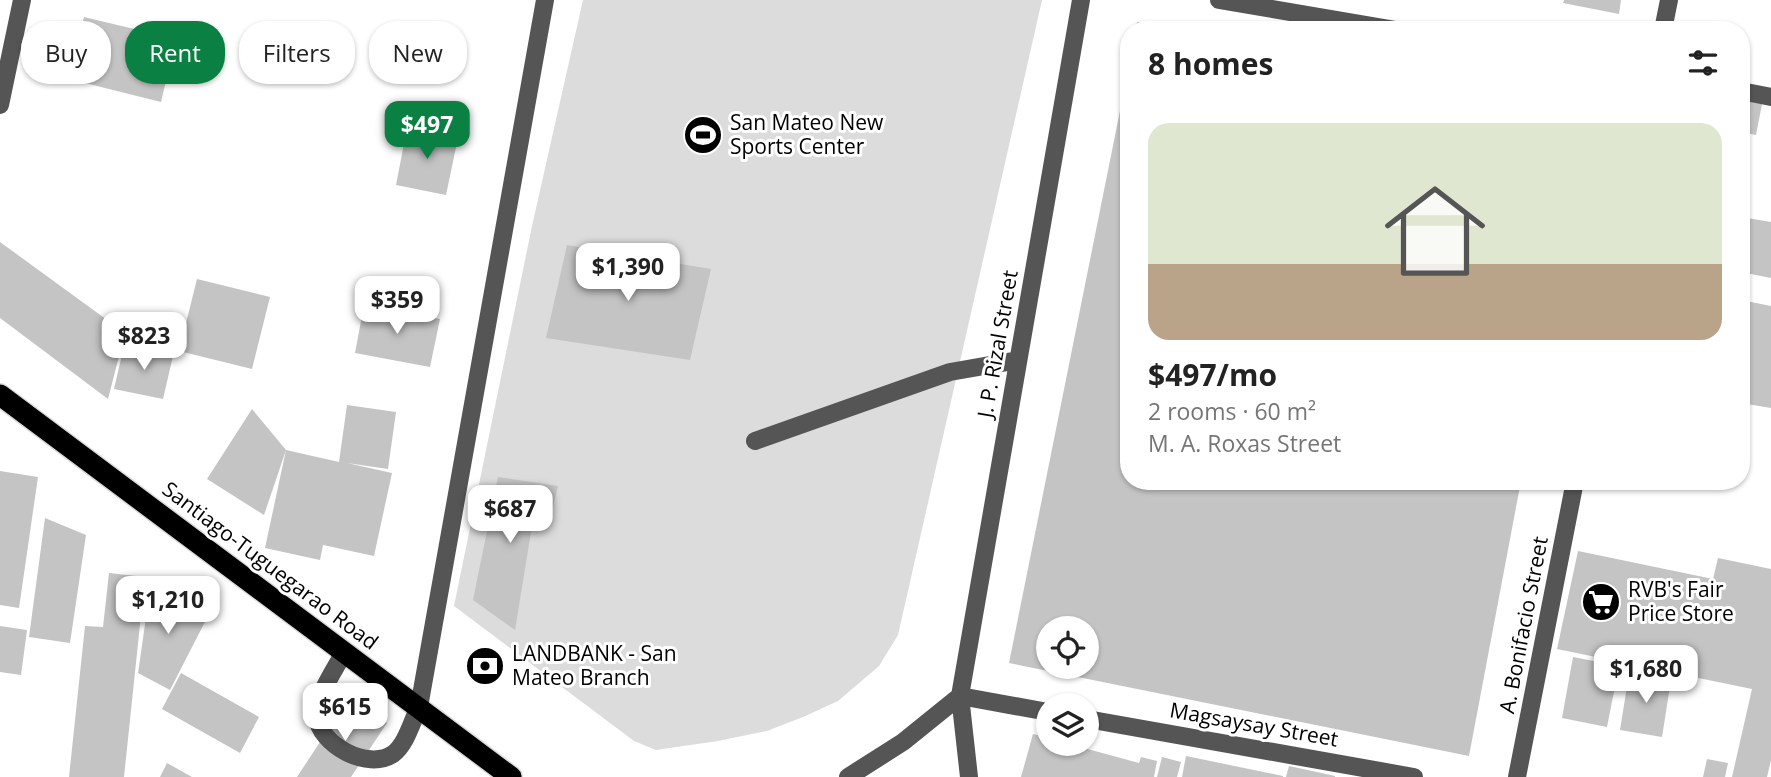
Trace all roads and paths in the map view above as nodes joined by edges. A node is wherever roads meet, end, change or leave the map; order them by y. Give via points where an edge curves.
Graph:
1 (22, 0) edge
2 (545, 0) edge
3 (1081, 0) edge
4 (1219, 0) edge
5 (1669, 0) edge
6 (1343, 21) edge
7 (1665, 21) edge
8 (1750, 93) edge
9 (1771, 97) edge
10 (0, 105) edge
11 (1018, 360) junction
12 (0, 395) edge
13 (755, 442) dead end
14 (1573, 490) edge
15 (344, 652) junction
16 (960, 696) junction
17 (419, 707) junction
18 (1036, 710) edge
19 (1099, 721) edge
20 (511, 777) edge
21 (848, 777) edge
22 (970, 777) edge
23 (1414, 777) edge
24 (1517, 777) edge

1 - 10 street
2 - 17 street
3 - 11 street, J. P. Rizal Street
4 - 6 street
5 - 7 street
8 - 9 street
11 - 13 street via 950,372
11 - 16 street, J. P. Rizal Street
12 - 15 highway, Santiago-Tuguegarao Road
14 - 24 street, A. Bonifacio Street
15 - 17 highway, Santiago-Tuguegarao Road
15 - 17 street via 318,707 327,738 355,755 385,758 400,746
16 - 18 street
16 - 21 street via 903,742
16 - 22 street, J. P. Rizal Street
17 - 20 highway, Santiago-Tuguegarao Road
19 - 23 street, Magsaysay Street

